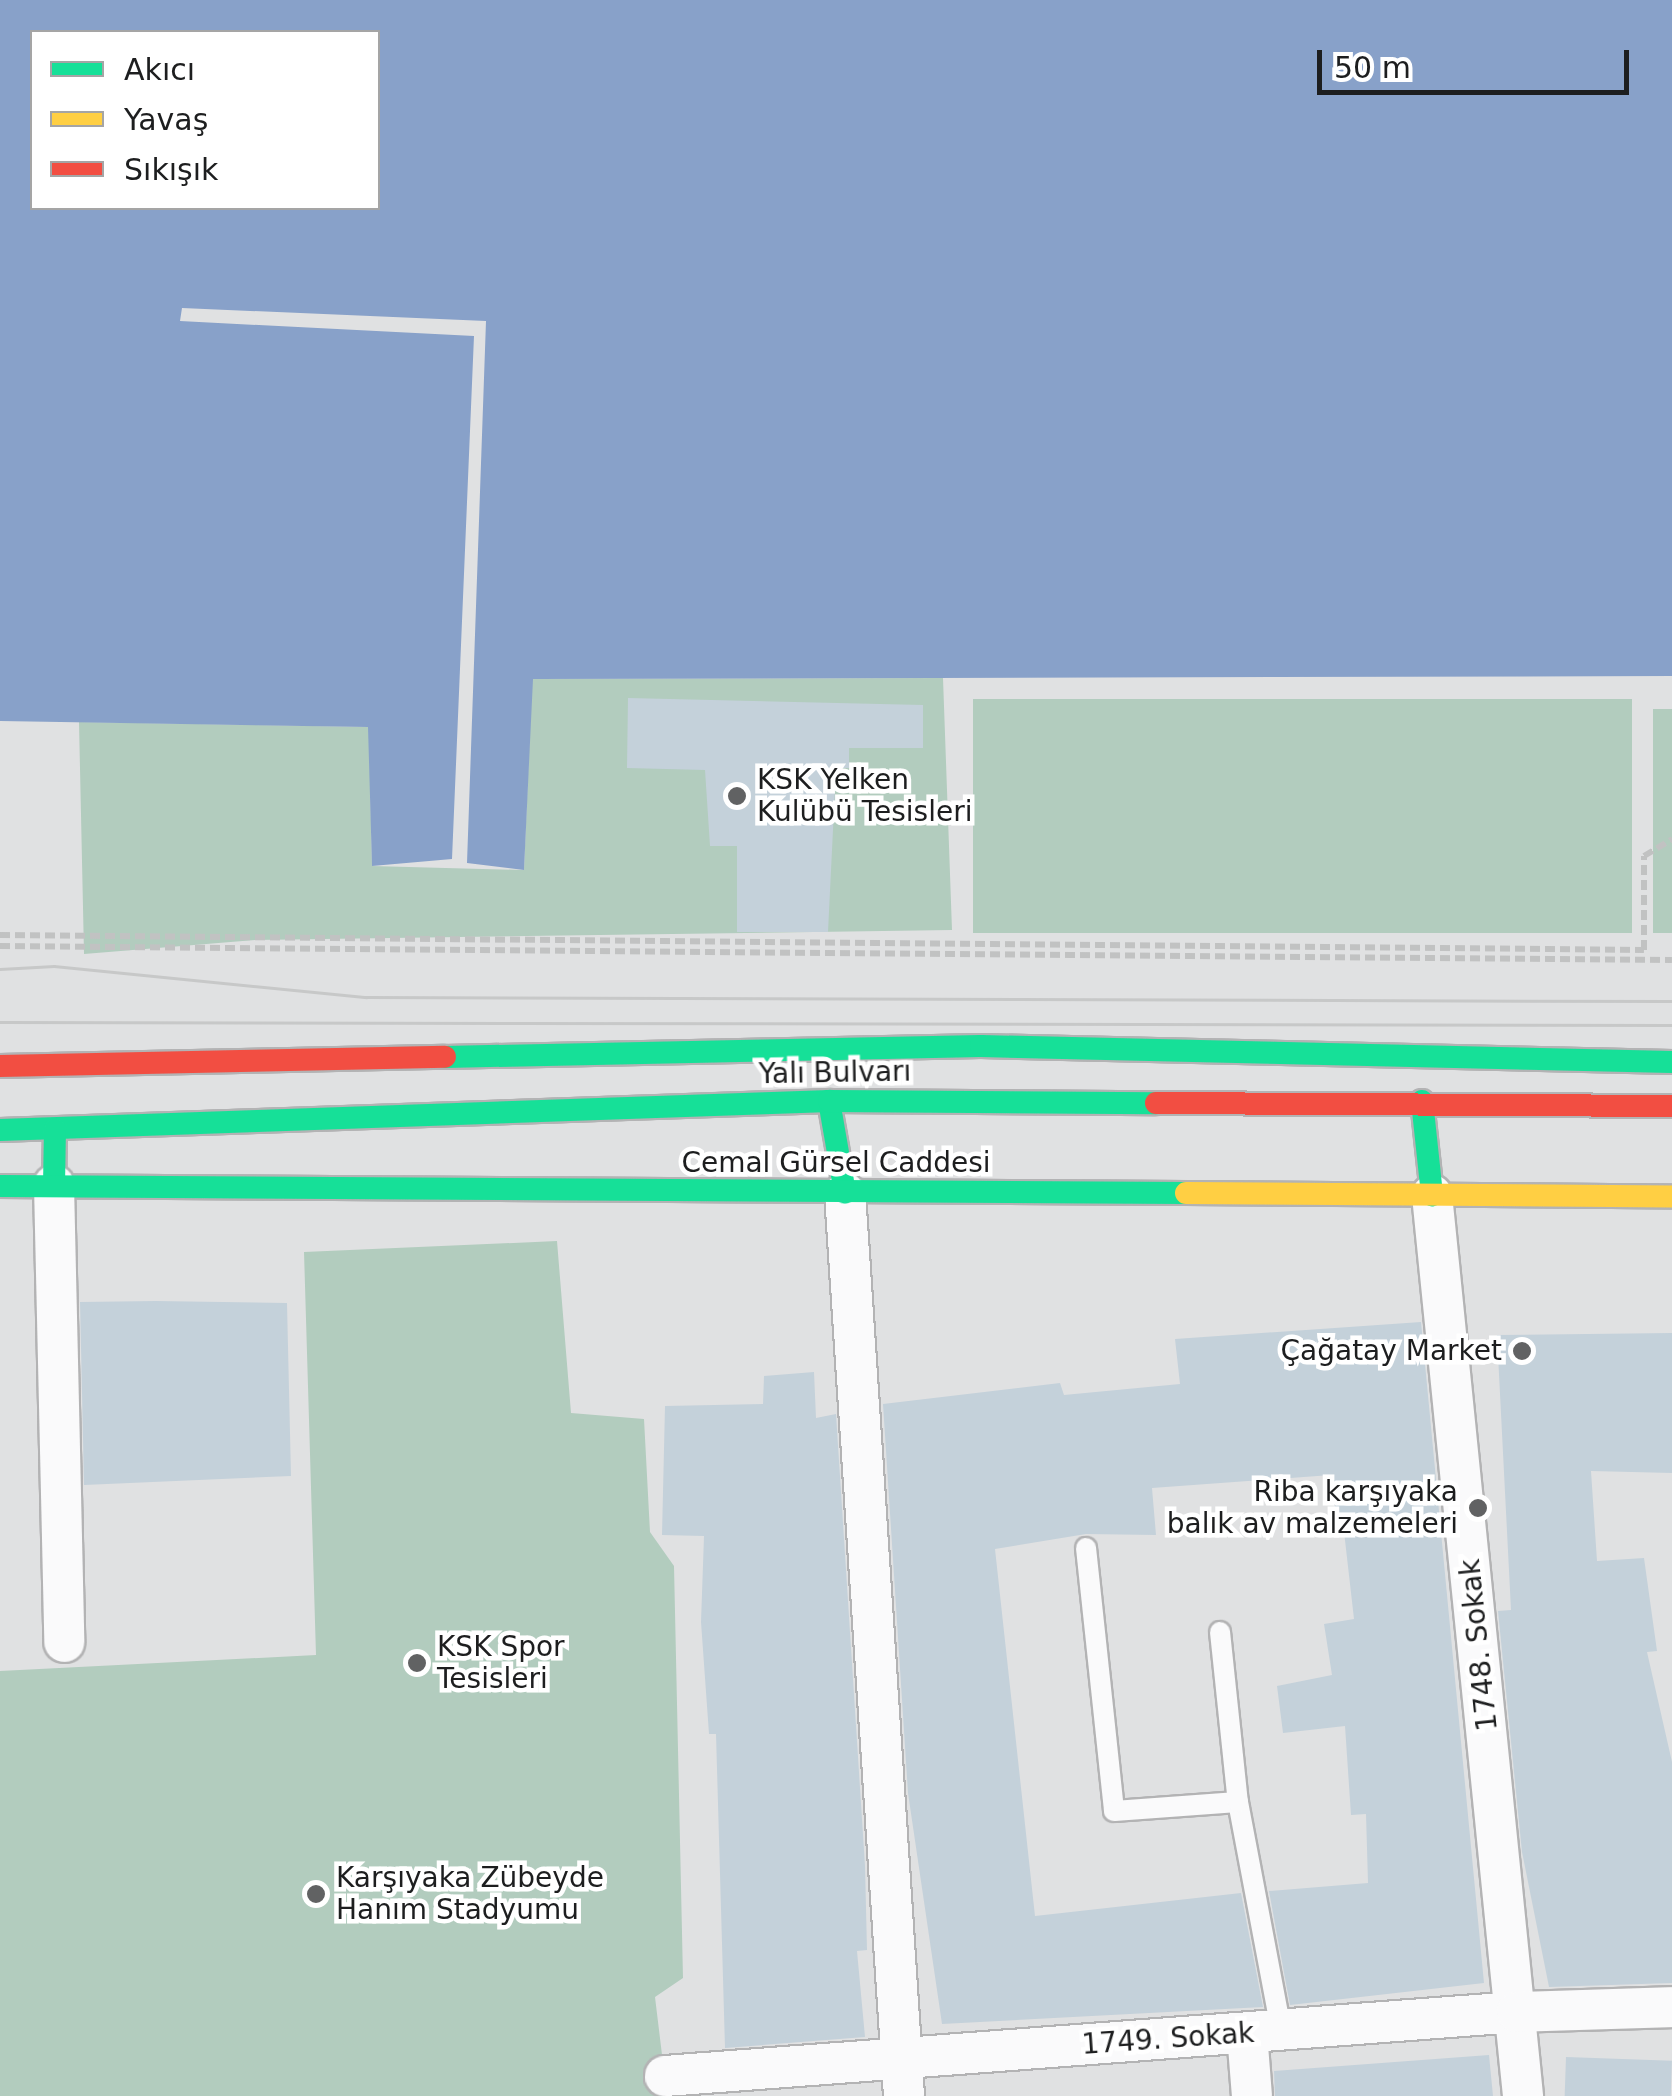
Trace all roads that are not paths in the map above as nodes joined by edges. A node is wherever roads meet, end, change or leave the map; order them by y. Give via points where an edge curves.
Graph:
1 (1672, 1062) edge
2 (0, 1066) edge
3 (828, 1101) junction
4 (1422, 1101) junction
5 (1672, 1106) edge
6 (54, 1129) junction
7 (0, 1130) edge
8 (54, 1185) junction
9 (0, 1186) edge
10 (845, 1194) junction
11 (1432, 1195) junction
12 (1672, 1196) edge
13 (1086, 1548) dead end
14 (1220, 1632) dead end
15 (64, 1642) dead end
16 (1238, 1802) junction
17 (1672, 2008) edge
18 (1517, 2012) junction
19 (1264, 2031) junction
20 (665, 2076) dead end
21 (903, 2078) edge
22 (1252, 2096) edge
23 (1523, 2096) edge

1 - 2 main road, Yalı Bulvarı via 981,1046
3 - 4 main road, Yalı Bulvarı
3 - 6 main road, Yalı Bulvarı
3 - 10 main road
4 - 5 main road, Yalı Bulvarı
4 - 11 main road
6 - 7 main road, Yalı Bulvarı
6 - 8 main road
8 - 9 main road, Cemal Gürsel Caddesi
8 - 10 main road, Cemal Gürsel Caddesi
8 - 15 street
10 - 11 main road, Cemal Gürsel Caddesi
10 - 21 street
11 - 12 main road, Cemal Gürsel Caddesi
11 - 18 street, 1748. Sokak
13 - 16 lane via 1114,1812
14 - 16 lane
16 - 19 lane
17 - 18 street, 1749. Sokak
18 - 19 street, 1749. Sokak
18 - 23 street, 1748. Sokak
19 - 21 street, 1749. Sokak
19 - 22 street
20 - 21 street, 1749. Sokak

